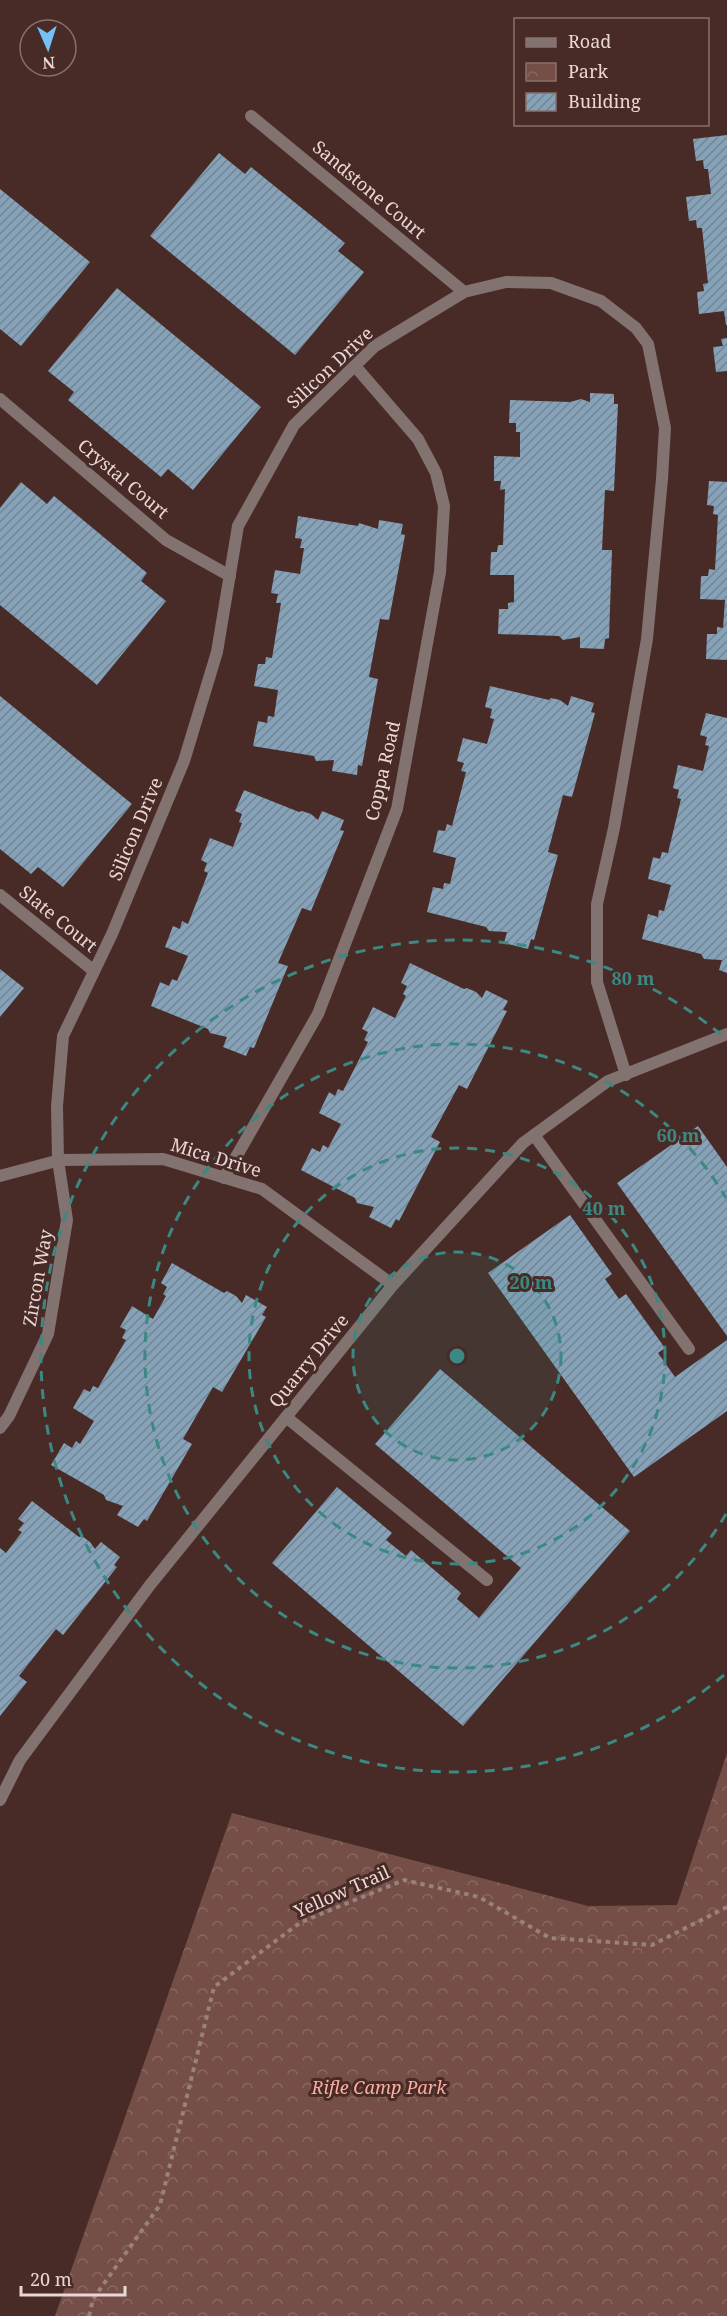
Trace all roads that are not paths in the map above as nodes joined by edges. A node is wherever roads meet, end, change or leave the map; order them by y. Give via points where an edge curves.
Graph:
1 (251, 116) dead end
2 (464, 292) junction
3 (355, 366) junction
4 (0, 399) edge
5 (230, 576) junction
6 (0, 895) edge
7 (94, 971) junction
8 (727, 1034) edge
9 (626, 1075) junction
10 (534, 1135) junction
11 (58, 1160) junction
12 (0, 1176) edge
13 (224, 1178) junction
14 (393, 1285) junction
15 (689, 1349) dead end
16 (286, 1417) junction
17 (0, 1428) edge
18 (487, 1580) dead end
19 (0, 1800) edge

1 - 2 street, Sandstone Court
2 - 3 street, Silicon Drive via 375,346
2 - 9 street, Silicon Drive via 506,282 551,283 601,301 636,328 648,344 654,366 665,428 648,627 597,904 597,982
3 - 5 street, Silicon Drive via 294,425 238,526
3 - 13 street, Coppa Road via 418,439 436,473 444,506 440,572 397,809 318,1014
4 - 5 street, Crystal Court via 166,540
5 - 7 street, Silicon Drive via 217,652 184,761
6 - 7 street, Slate Court
7 - 11 street, Silicon Drive via 63,1036 57,1106
8 - 9 street, Quarry Drive
9 - 10 street, Quarry Drive via 608,1081
10 - 14 street, Quarry Drive
10 - 15 street
11 - 12 street, Mica Drive
11 - 13 street, Mica Drive via 164,1159
11 - 17 street, Zircon Way via 67,1220 48,1334
13 - 14 street, Mica Drive via 262,1189
14 - 16 street, Quarry Drive
16 - 18 street
16 - 19 street, Quarry Drive via 136,1603 20,1760

